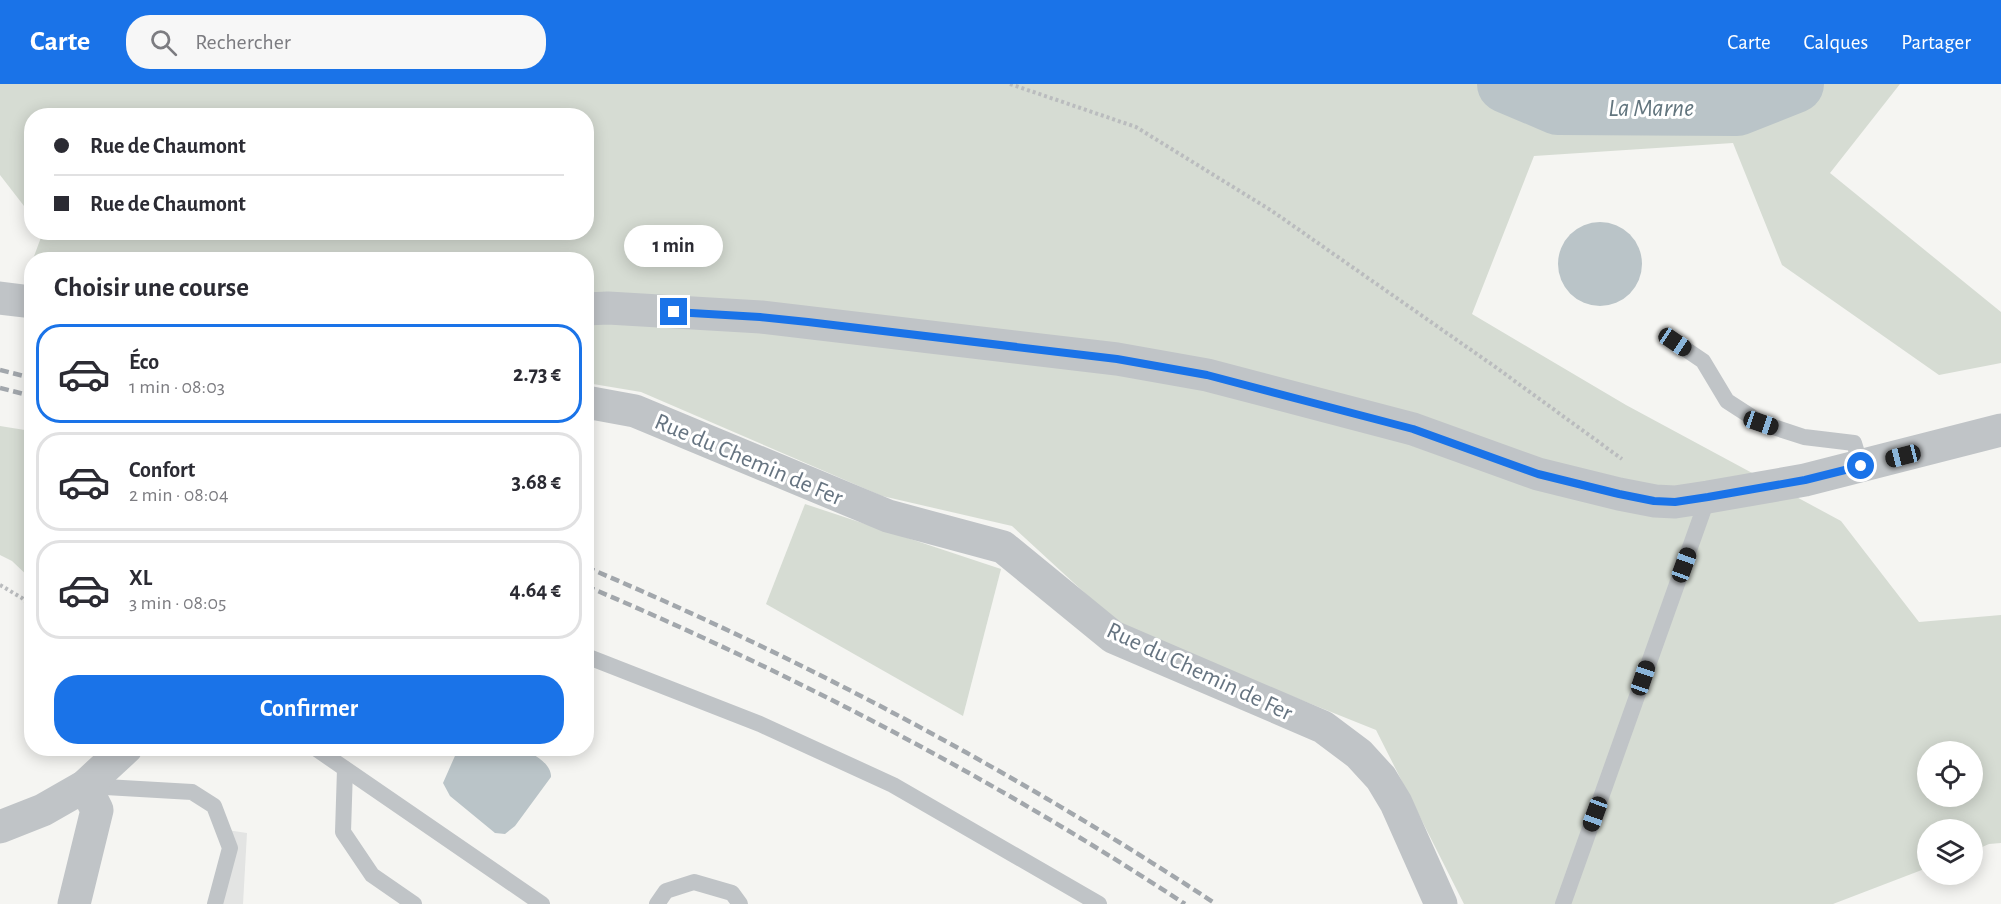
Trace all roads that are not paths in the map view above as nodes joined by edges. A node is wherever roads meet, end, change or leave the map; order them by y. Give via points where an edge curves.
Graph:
1 (0, 298) edge
2 (24, 301) edge
3 (594, 309) edge
4 (1675, 342) dead end
5 (594, 403) edge
6 (2001, 430) edge
7 (1861, 466) junction
8 (1708, 497) junction
9 (594, 659) edge
10 (117, 756) edge
11 (326, 756) edge
12 (345, 769) junction
13 (85, 786) junction
14 (0, 827) edge
15 (74, 904) edge
16 (214, 904) edge
17 (414, 904) edge
18 (542, 904) edge
19 (657, 904) edge
20 (740, 904) edge
21 (1099, 904) edge
22 (1441, 904) edge
23 (1563, 904) edge

1 - 2 street
3 - 8 street via 760,317 1117,359 1207,375 1413,429 1538,474 1619,494 1675,502
4 - 7 lane via 1703,361 1727,401 1761,423 1804,437 1854,443
5 - 22 street, Rue du Chemin de Fer via 635,411 888,516 1003,547 1113,637 1323,727 1359,754 1381,778
6 - 7 street
7 - 8 street
8 - 23 lane
9 - 21 lane via 760,724 893,785
10 - 13 street
11 - 12 lane
12 - 17 lane via 343,832 372,875
12 - 18 lane
13 - 14 street via 43,810
13 - 15 street via 97,810
13 - 16 lane via 192,792 214,806 230,848
19 - 20 lane via 666,891 694,882 732,893

